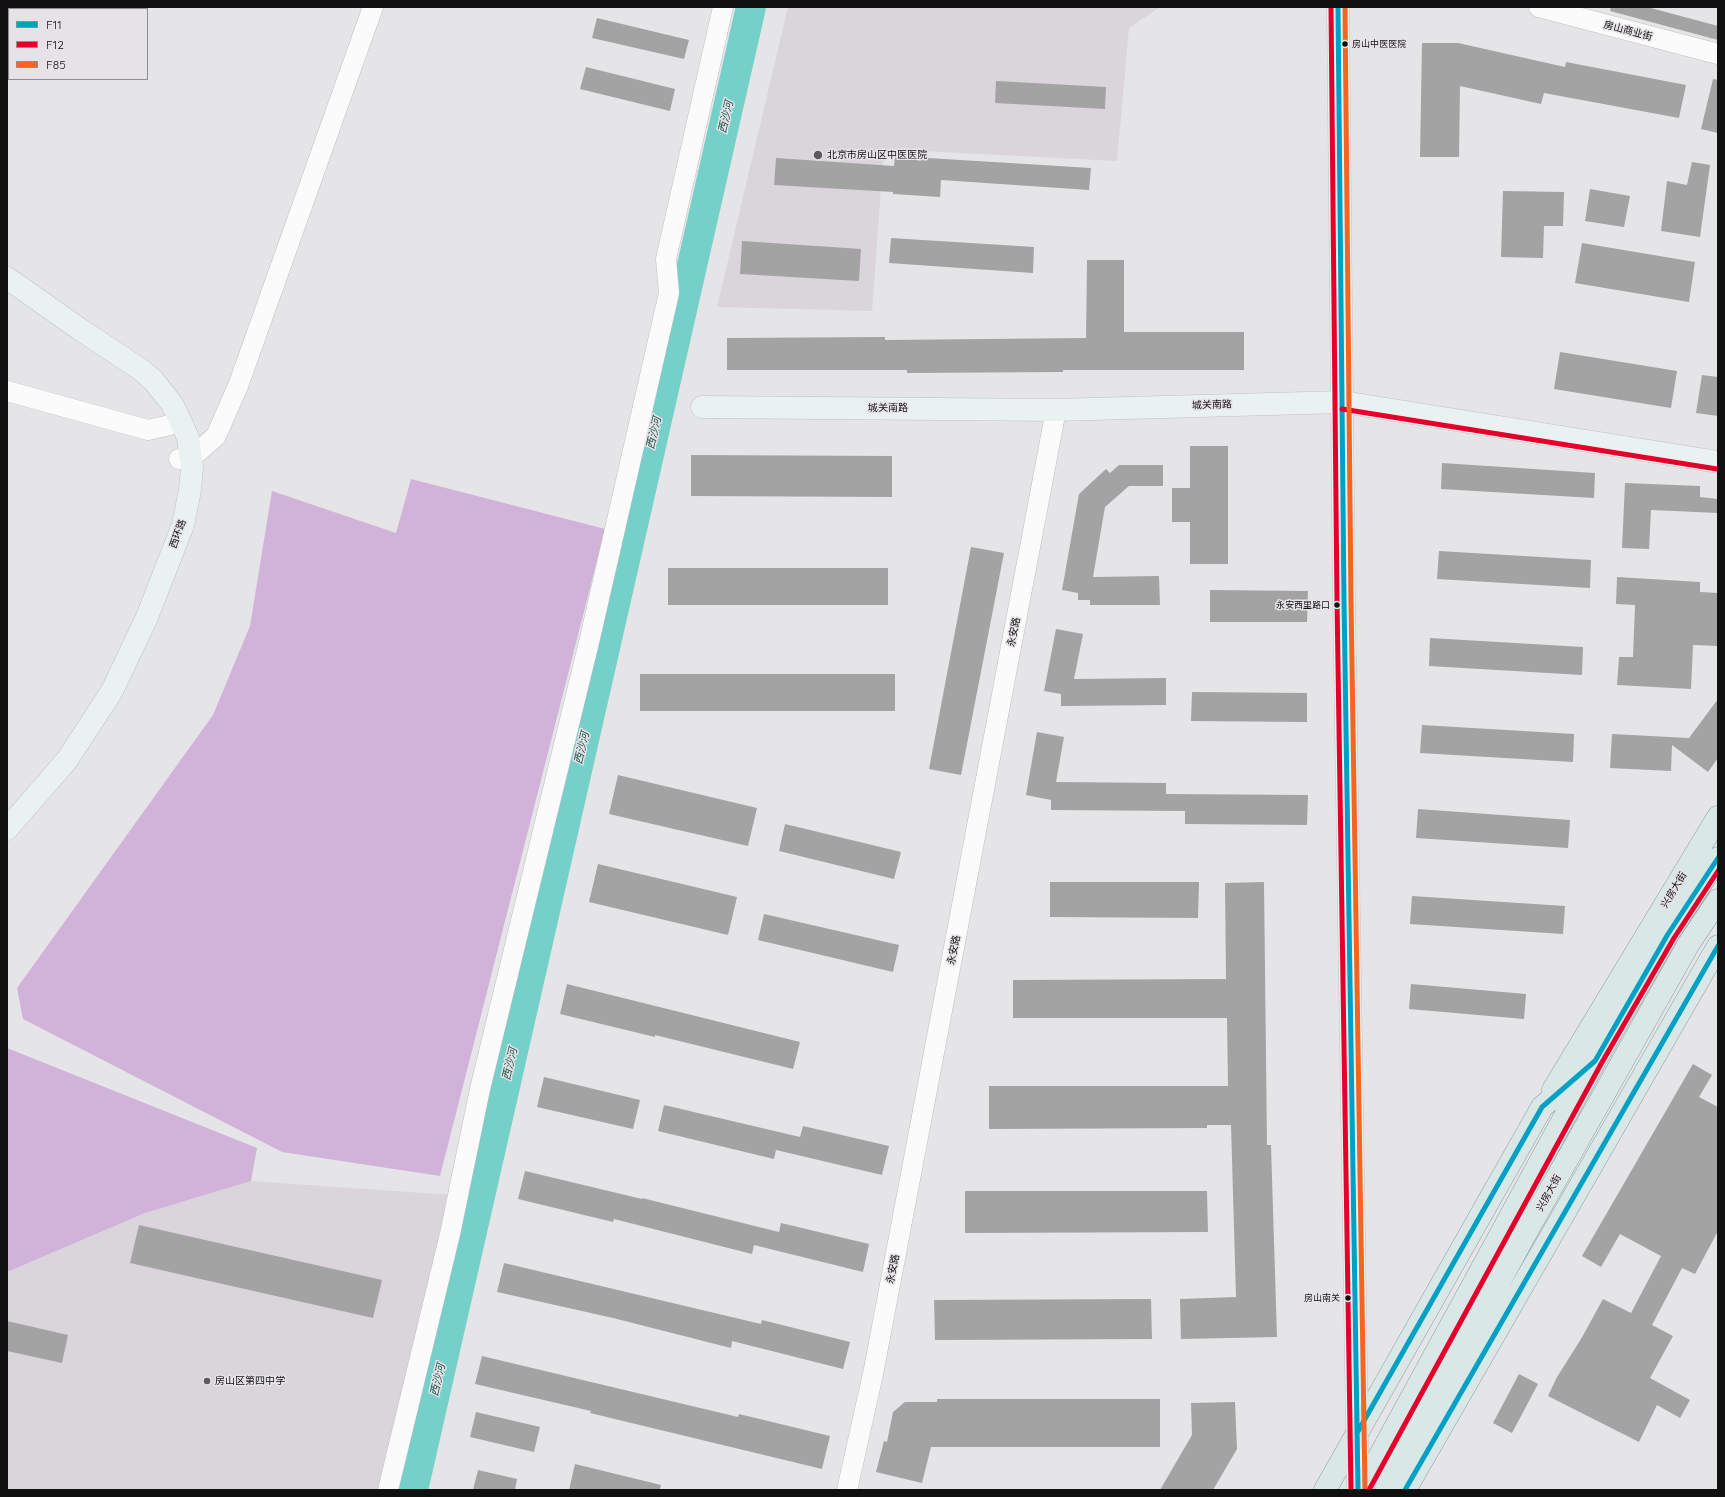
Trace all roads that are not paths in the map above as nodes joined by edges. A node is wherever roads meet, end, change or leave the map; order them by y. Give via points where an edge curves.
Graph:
1 (373, 7) edge
2 (723, 7) edge
3 (1338, 7) edge
4 (1539, 7) edge
5 (1718, 54) edge
6 (7, 278) edge
7 (7, 291) edge
8 (7, 391) edge
9 (1343, 402) junction
10 (702, 407) dead end
11 (1056, 410) junction
12 (170, 425) junction
13 (185, 459) junction
14 (1718, 462) edge
15 (7, 814) edge
16 (1718, 817) edge
17 (7, 829) edge
18 (1718, 858) edge
19 (1718, 900) edge
20 (1718, 946) edge
21 (1595, 1061) junction
22 (1542, 1107) junction
23 (1358, 1433) junction
24 (388, 1490) edge
25 (847, 1490) edge
26 (1325, 1490) edge
27 (1360, 1490) edge
28 (1386, 1490) edge
29 (1405, 1490) edge

1 - 13 street via 238,386 216,436
2 - 24 street via 666,259 667,301 590,638 482,1081 450,1234
3 - 9 main road
4 - 5 street, 房山商业街
6 - 13 main road, 西环路 via 140,368 153,380 172,404 188,438
7 - 12 main road, 西环路 via 132,377 154,398
8 - 12 street via 148,430
9 - 11 main road, 城关南路
9 - 14 main road, 城关南路
9 - 23 main road via 1344,609
10 - 11 main road, 城关南路
11 - 25 street, 永安路 via 873,1374
12 - 13 main road, 西环路
13 - 15 main road, 西环路 via 169,528 112,666 61,749
13 - 17 main road, 西环路 via 190,490 182,524 147,617 112,692 67,760
16 - 22 main road, 兴房大街
18 - 21 main road, 兴房大街 via 1668,934
19 - 28 main road, 兴房大街 via 1688,945
20 - 29 main road
21 - 22 main road, 兴房大街
21 - 27 main road, 兴房大街
22 - 23 main road, 兴房大街
23 - 26 main road, 兴房大街
23 - 27 main road

